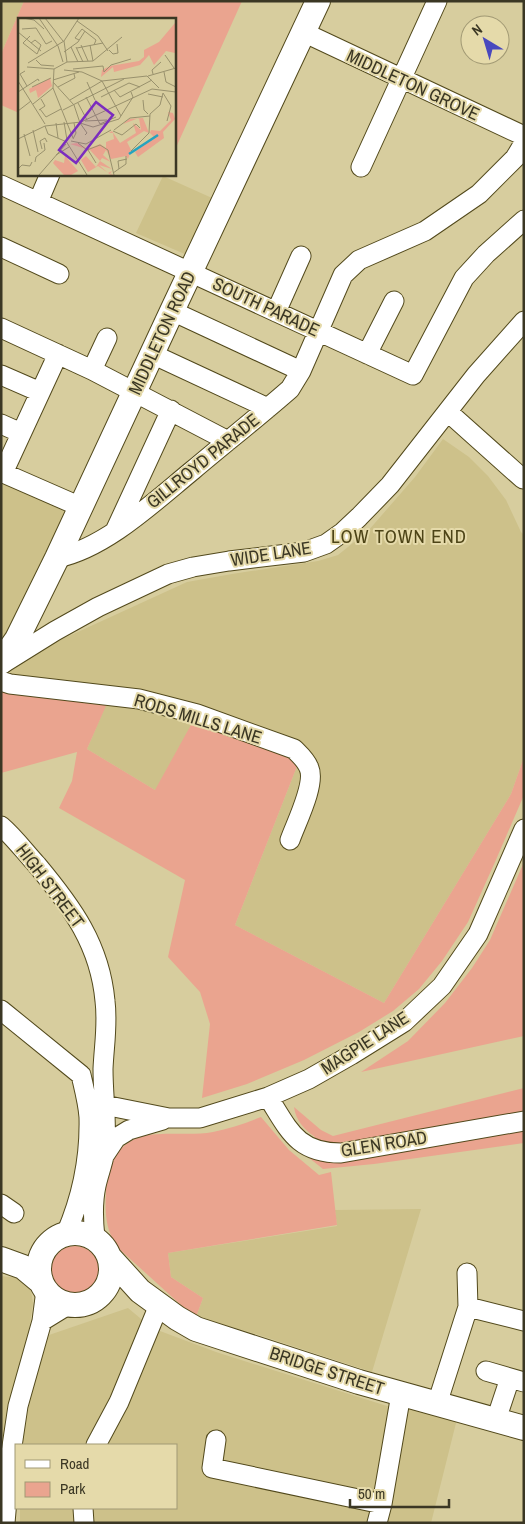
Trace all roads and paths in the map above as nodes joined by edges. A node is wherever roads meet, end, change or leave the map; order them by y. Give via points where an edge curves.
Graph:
1 (318, 1) edge
2 (438, 1) edge
3 (303, 32) junction
4 (402, 80) junction
5 (524, 136) edge
6 (524, 143) edge
7 (362, 167) dead end
8 (50, 175) edge
9 (1, 185) edge
10 (38, 202) junction
11 (524, 220) edge
12 (1, 247) edge
13 (301, 256) dead end
14 (191, 272) junction
15 (59, 274) dead end
16 (394, 301) dead end
17 (172, 311) junction
18 (276, 312) junction
19 (524, 321) edge
20 (1, 328) edge
21 (319, 332) junction
22 (107, 338) dead end
23 (58, 354) junction
24 (152, 354) junction
25 (367, 354) junction
26 (92, 370) junction
27 (301, 371) junction
28 (1, 375) edge
29 (40, 392) junction
30 (135, 392) junction
31 (268, 408) junction
32 (171, 410) junction
33 (448, 412) junction
34 (1, 424) edge
35 (21, 433) junction
36 (228, 441) junction
37 (2, 472) edge
38 (523, 479) edge
39 (81, 507) junction
40 (116, 531) junction
41 (57, 558) junction
42 (1, 664) edge
43 (1, 680) edge
44 (524, 829) edge
45 (4, 833) edge
46 (290, 840) dead end
47 (4, 1017) edge
48 (103, 1069) junction
49 (81, 1075) junction
50 (268, 1097) junction
51 (108, 1108) junction
52 (169, 1118) junction
53 (524, 1121) edge
54 (96, 1157) junction
55 (66, 1234) junction
56 (96, 1238) junction
57 (45, 1248) junction
58 (1, 1258) edge
59 (111, 1259) junction
60 (467, 1273) dead end
61 (44, 1286) junction
62 (105, 1290) junction
63 (150, 1298) junction
64 (68, 1304) junction
65 (468, 1307) junction
66 (42, 1321) junction
67 (524, 1321) edge
68 (486, 1371) dead end
69 (517, 1380) edge
70 (401, 1394) junction
71 (437, 1404) junction
72 (496, 1420) junction
73 (524, 1428) edge
74 (216, 1440) dead end
75 (97, 1444) edge
76 (83, 1509) edge
77 (379, 1518) edge
78 (4, 1519) edge
79 (84, 1523) edge

1 - 3 main road, MIDDLETON ROAD
2 - 4 street
3 - 4 street, MIDDLETON GROVE
3 - 14 main road, MIDDLETON ROAD
4 - 5 street, MIDDLETON GROVE
4 - 7 street
6 - 21 street, GILLROYD PARADE via 515,158 479,194 425,231 359,260 343,275
8 - 10 street
9 - 10 street, SOUTH PARADE
10 - 14 street, SOUTH PARADE
11 - 25 street, SOUTH PARADE via 464,278 413,375
12 - 15 street
13 - 18 street
14 - 17 main road, MIDDLETON ROAD
14 - 18 street, SOUTH PARADE
16 - 25 street
17 - 24 main road, MIDDLETON ROAD
17 - 27 street
18 - 21 street, SOUTH PARADE
19 - 33 street, WIDE LANE via 476,374
20 - 23 street
21 - 25 street, SOUTH PARADE
21 - 27 street, GILLROYD PARADE
22 - 26 street
23 - 26 street
23 - 29 street
24 - 30 main road, MIDDLETON ROAD
24 - 31 street
26 - 30 street
27 - 31 street, GILLROYD PARADE via 290,389
28 - 29 street
29 - 35 street
30 - 32 street
30 - 39 main road, MIDDLETON ROAD
31 - 36 street, GILLROYD PARADE
32 - 36 street
32 - 40 street
33 - 38 street
33 - 42 street, WIDE LANE via 390,484 354,522 326,544 304,552 229,560 168,574 98,607
34 - 35 street
35 - 37 street
36 - 40 street, GILLROYD PARADE
37 - 39 street
39 - 41 main road, MIDDLETON ROAD
40 - 41 street, GILLROYD PARADE via 89,548
41 - 42 main road, MIDDLETON ROAD
43 - 46 street, RODS MILLS LANE via 10,684 139,699 197,714 294,749 309,767 311,781
44 - 50 street, MAGPIE LANE via 478,934 442,986 404,1022 309,1079
45 - 48 street, HIGH STREET via 70,907 90,941 106,1002
47 - 49 street
48 - 49 street
48 - 51 street, HIGH STREET
49 - 54 street
50 - 52 street, MAGPIE LANE via 200,1118
50 - 53 street, GLEN ROAD via 295,1138 325,1153
51 - 52 street, MAGPIE LANE
51 - 54 street via 96,1125
52 - 54 street, MAGPIE LANE via 129,1130
54 - 55 street
54 - 56 street via 92,1214
55 - 56 main road via 78,1232
55 - 57 main road
56 - 59 main road
57 - 58 main road
57 - 61 main road via 39,1269
58 - 61 main road via 23,1267
59 - 62 main road via 112,1273
59 - 63 main road, BRIDGE STREET
60 - 65 street
61 - 64 main road via 59,1302
61 - 66 street
62 - 63 main road
62 - 64 main road via 91,1302
63 - 70 main road, BRIDGE STREET via 196,1329
63 - 75 street via 119,1402
64 - 66 street
65 - 67 street
65 - 71 street
66 - 78 street via 18,1406
68 - 69 street
69 - 72 street
70 - 71 main road, BRIDGE STREET
70 - 77 street
71 - 72 main road, BRIDGE STREET
72 - 73 main road, BRIDGE STREET
74 - 77 street via 212,1468
76 - 79 street

